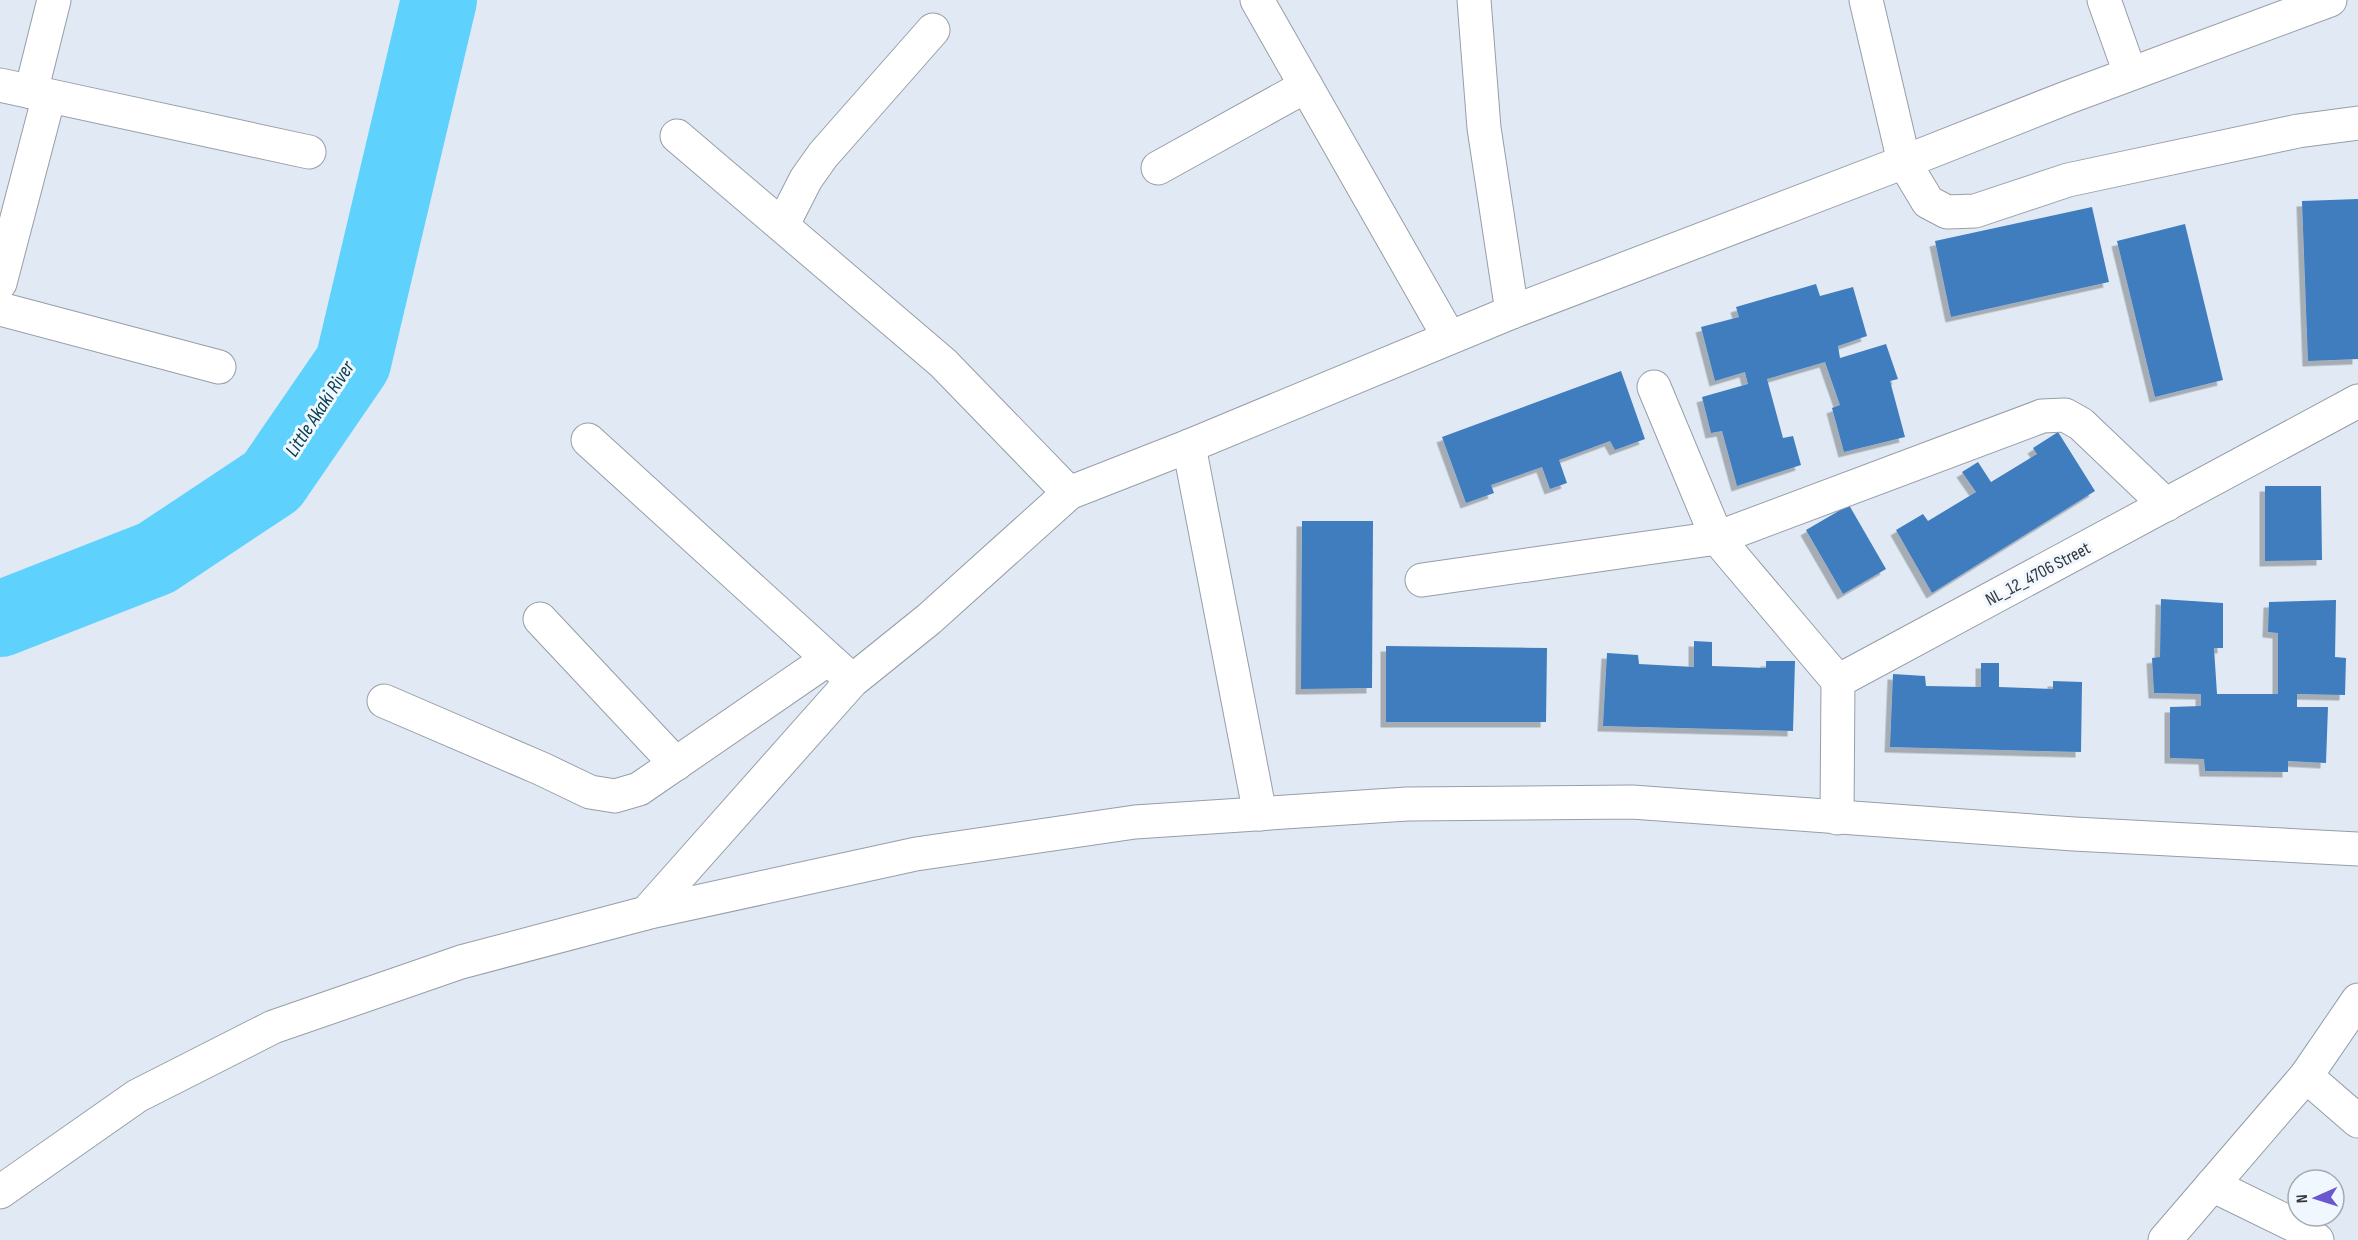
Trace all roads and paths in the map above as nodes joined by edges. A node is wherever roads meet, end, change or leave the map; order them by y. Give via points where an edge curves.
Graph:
1 (54, 0) edge
2 (1257, 0) edge
3 (1474, 0) edge
4 (1866, 0) edge
5 (2104, 0) edge
6 (2330, 0) edge
7 (933, 30) dead end
8 (2130, 73) junction
9 (0, 85) edge
10 (1306, 86) junction
11 (40, 94) junction
12 (2358, 123) edge
13 (677, 136) dead end
14 (309, 152) dead end
15 (1904, 162) junction
16 (1158, 168) dead end
17 (783, 224) junction
18 (0, 283) edge
19 (0, 309) edge
20 (1512, 312) junction
21 (1449, 337) junction
22 (219, 367) dead end
23 (1654, 387) dead end
24 (2358, 401) edge
25 (588, 440) dead end
26 (1189, 446) junction
27 (1069, 493) junction
28 (2166, 505) junction
29 (1717, 538) junction
30 (1422, 580) dead end
31 (540, 619) dead end
32 (828, 659) junction
33 (852, 681) junction
34 (1838, 681) junction
35 (384, 701) dead end
36 (676, 764) junction
37 (1260, 814) junction
38 (1837, 818) junction
39 (2358, 849) edge
40 (646, 913) junction
41 (2358, 1000) edge
42 (2306, 1076) junction
43 (2358, 1121) edge
44 (2212, 1185) junction
45 (0, 1192) edge
46 (2165, 1240) edge
47 (2317, 1240) edge

1 - 11 street
2 - 10 street
3 - 20 street via 1484,128
4 - 15 street
5 - 8 street
6 - 8 street
7 - 17 street via 823,155
8 - 15 street
9 - 11 street
10 - 16 street
10 - 21 street
11 - 14 street
11 - 18 street
12 - 15 street via 2298,131 2068,180 1974,211 1947,212 1928,202
13 - 17 street
15 - 20 street
17 - 27 street via 943,363
19 - 22 street
20 - 21 street
21 - 26 street
23 - 29 street
24 - 28 street, NL_12_4706 Street
25 - 32 street
26 - 27 street
26 - 37 street
27 - 33 street via 929,619
28 - 29 street via 2081,424 2065,415 2042,417
28 - 34 street, NL_12_4706 Street
29 - 30 street
29 - 34 street
31 - 36 street
32 - 33 street
32 - 36 street
33 - 40 street
34 - 38 street
35 - 36 street via 590,792 615,796 639,789
37 - 38 street via 1407,804 1632,802
37 - 40 street via 1135,822 916,854
38 - 39 street
40 - 45 street via 460,962 273,1027 137,1096
41 - 42 street
42 - 43 street
42 - 44 street
44 - 46 street
44 - 47 street

